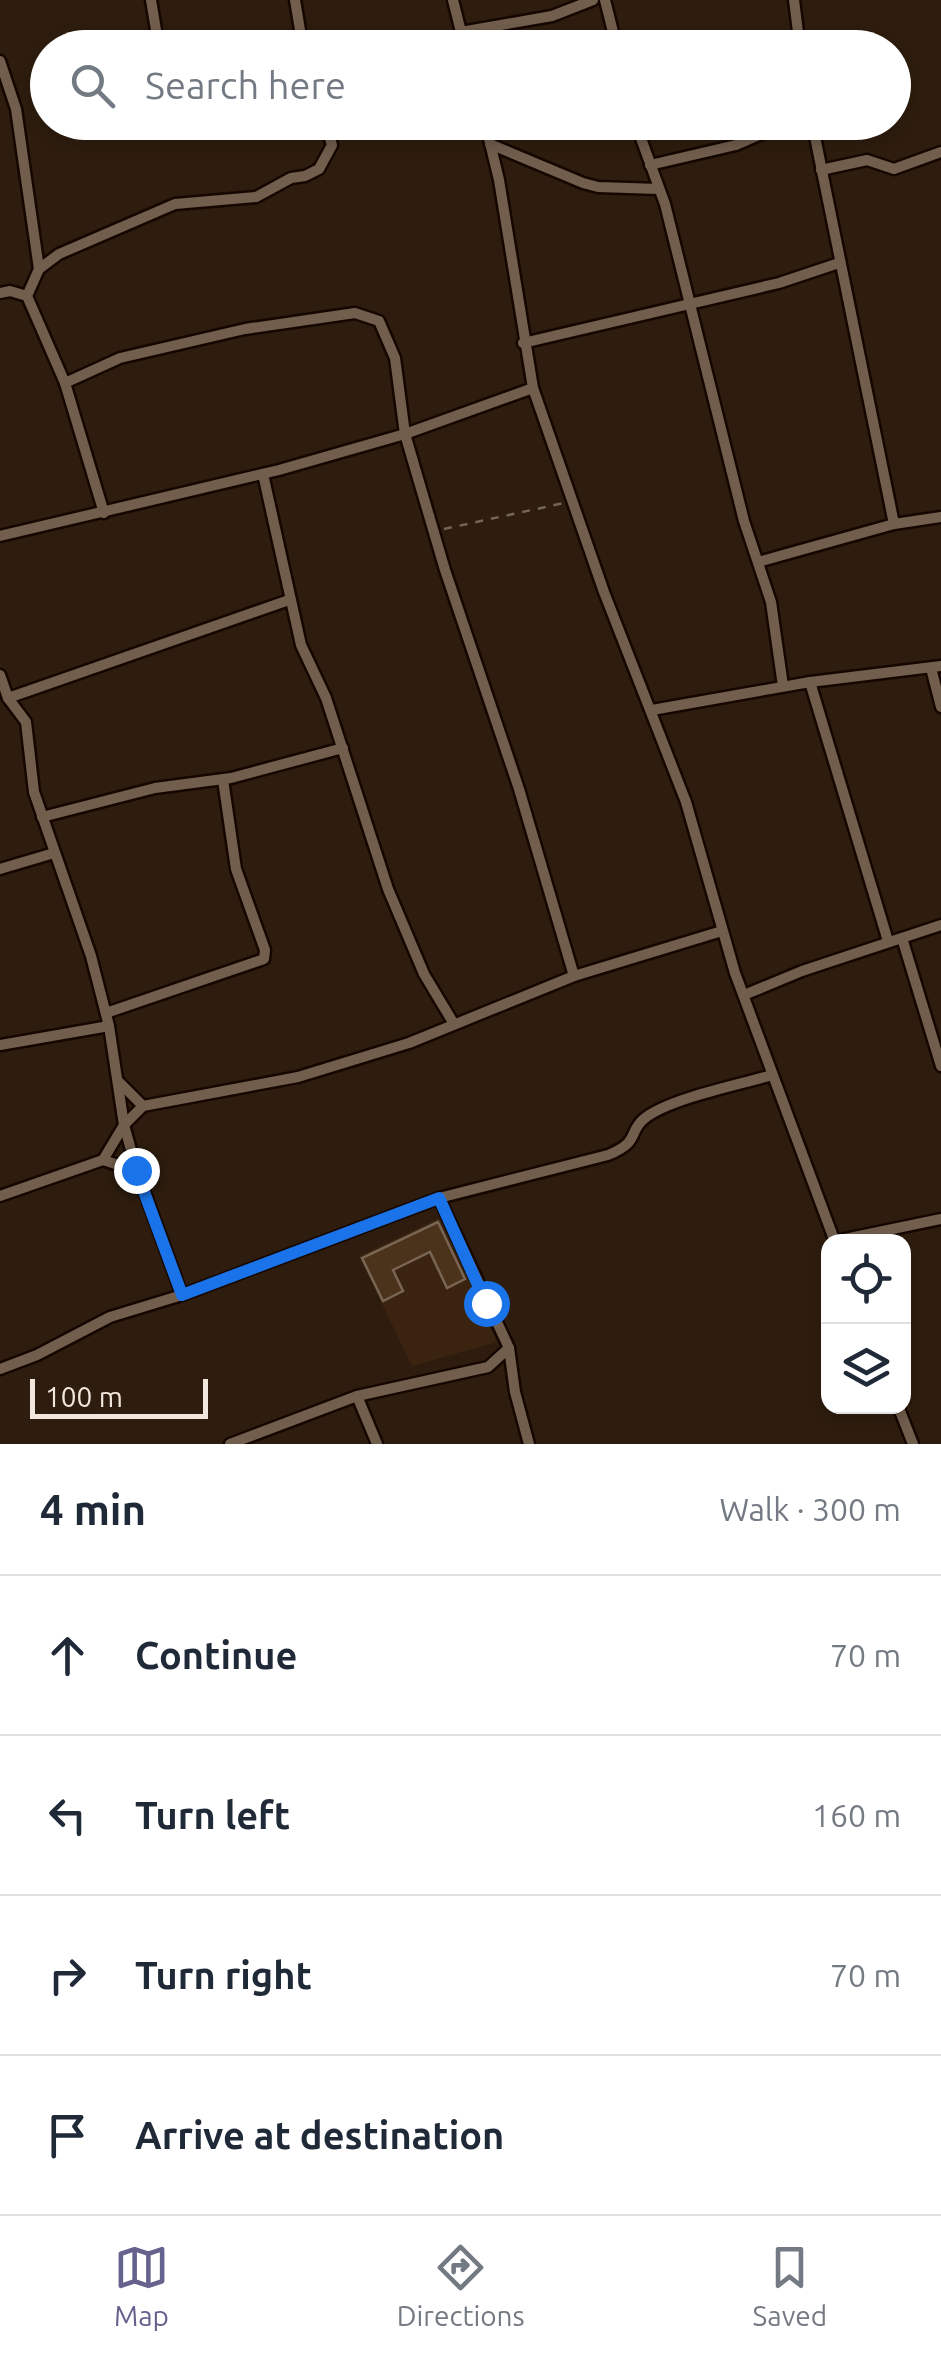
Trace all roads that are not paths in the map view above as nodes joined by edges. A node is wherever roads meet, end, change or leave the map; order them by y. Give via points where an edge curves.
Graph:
1 (151, 0) edge
2 (295, 0) edge
3 (453, 0) edge
4 (593, 0) edge
5 (605, 0) edge
6 (794, 0) edge
7 (157, 30) edge
8 (300, 30) edge
9 (460, 30) edge
10 (472, 30) edge
11 (612, 30) edge
12 (798, 30) edge
13 (0, 61) edge
14 (332, 140) edge
15 (489, 140) edge
16 (641, 140) edge
17 (748, 140) edge
18 (815, 140) edge
19 (490, 144) junction
20 (941, 152) edge
21 (650, 165) junction
22 (820, 170) junction
23 (659, 189) junction
24 (839, 262) junction
25 (39, 270) junction
26 (0, 293) edge
27 (27, 296) junction
28 (690, 303) junction
29 (524, 343) junction
30 (65, 383) junction
31 (532, 388) junction
32 (404, 434) junction
33 (263, 474) junction
34 (104, 513) junction
35 (941, 516) edge
36 (894, 524) junction
37 (0, 536) edge
38 (758, 562) junction
39 (289, 600) junction
40 (936, 667) edge
41 (0, 675) edge
42 (810, 682) junction
43 (783, 686) junction
44 (8, 698) junction
45 (941, 707) edge
46 (652, 710) junction
47 (343, 748) junction
48 (223, 780) junction
49 (42, 818) junction
50 (54, 853) junction
51 (0, 869) edge
52 (941, 926) edge
53 (722, 931) junction
54 (902, 938) junction
55 (888, 941) junction
56 (574, 976) junction
57 (744, 996) junction
58 (106, 1013) junction
59 (454, 1024) junction
60 (110, 1026) junction
61 (0, 1045) edge
62 (941, 1066) edge
63 (772, 1075) junction
64 (118, 1081) junction
65 (143, 1106) junction
66 (124, 1125) junction
67 (103, 1160) junction
68 (136, 1170) junction
69 (0, 1196) edge
70 (439, 1198) junction
71 (941, 1219) edge
72 (832, 1234) edge
73 (869, 1234) edge
74 (182, 1295) junction
75 (509, 1348) junction
76 (0, 1369) edge
77 (358, 1396) junction
78 (901, 1414) edge
79 (244, 1442) edge
80 (230, 1444) edge
81 (376, 1444) edge
82 (530, 1444) edge
83 (913, 1444) edge

1 - 7 street
2 - 8 street
3 - 9 street
4 - 10 street via 552,16
5 - 11 street
6 - 12 street
13 - 25 street via 16,109
14 - 25 street via 319,170 256,197 174,204 59,254
15 - 19 street
16 - 21 street
17 - 21 street
18 - 22 street
19 - 23 street via 598,187
19 - 29 street
20 - 22 street via 894,169 868,160
21 - 23 street
22 - 24 street
23 - 28 street
24 - 28 street
24 - 36 street
25 - 27 street
26 - 27 street
27 - 30 street
28 - 29 street
28 - 38 street
29 - 31 street
30 - 32 street via 159,348 354,314 378,322 390,342
30 - 34 street
31 - 32 street
31 - 46 street
32 - 33 street
32 - 56 street
33 - 34 street
33 - 39 street
34 - 37 street
35 - 36 street
36 - 38 street
38 - 43 street
39 - 44 street
39 - 47 street
40 - 42 street
40 - 45 street
41 - 44 street
42 - 43 street
42 - 55 street
43 - 46 street
44 - 49 street via 26,722
46 - 53 street
47 - 48 street
47 - 59 street via 388,889
48 - 49 street via 156,788
48 - 58 street via 234,858 264,959
49 - 50 street
50 - 51 street
50 - 58 street
52 - 54 street
53 - 56 street
53 - 57 street
54 - 55 street
54 - 62 street
55 - 57 street
56 - 59 street
57 - 63 street
58 - 60 street
59 - 65 street via 298,1077
60 - 61 street
60 - 64 street
63 - 70 street via 657,1112 640,1123 629,1144 608,1155
63 - 72 street
64 - 65 street
64 - 66 street
65 - 66 street
66 - 67 street
66 - 68 street
67 - 68 street
67 - 69 street
68 - 74 street
70 - 74 street
70 - 75 street
71 - 73 street
74 - 76 street via 110,1317
75 - 77 street via 488,1367
75 - 82 street
77 - 79 street
77 - 81 street
78 - 83 street
79 - 80 street

